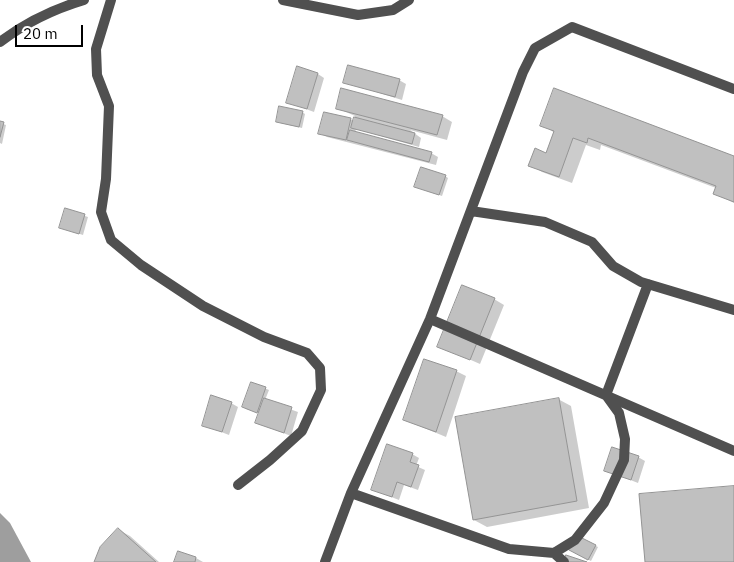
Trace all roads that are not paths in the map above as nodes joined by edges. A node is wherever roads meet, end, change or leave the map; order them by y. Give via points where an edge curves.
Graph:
1 (84, 0) edge
2 (111, 0) edge
3 (283, 0) edge
4 (409, 0) edge
5 (0, 42) edge
6 (734, 89) edge
7 (470, 211) junction
8 (648, 284) junction
9 (734, 310) edge
10 (430, 319) junction
11 (606, 395) junction
12 (734, 451) edge
13 (238, 485) dead end
14 (351, 493) junction
15 (554, 553) junction
16 (325, 562) edge
17 (564, 562) edge

1 - 5 street via 63,6 17,29
2 - 13 street via 96,49 97,75 109,106 106,179 101,212 111,240 203,306 264,337 307,353 320,368 321,390 302,431
3 - 4 street via 358,15 393,10
6 - 7 street via 572,27 535,48
7 - 8 street via 544,222 592,242 613,266
7 - 10 street
8 - 9 street
8 - 11 street
10 - 11 street
10 - 14 street
11 - 12 street
11 - 15 street via 619,413 625,439 624,460 604,502 575,540
14 - 15 street via 509,549
14 - 16 street
15 - 17 street

